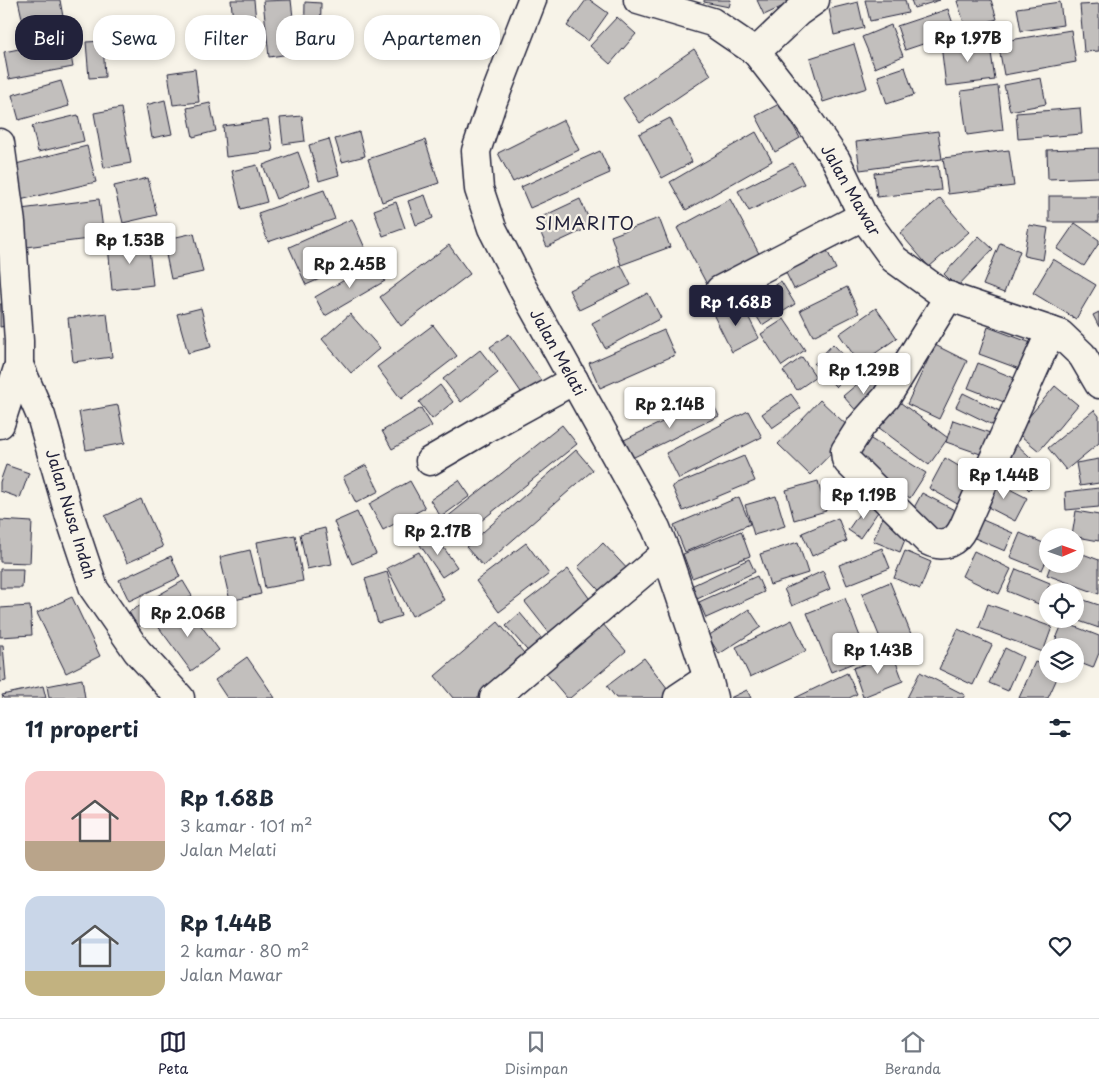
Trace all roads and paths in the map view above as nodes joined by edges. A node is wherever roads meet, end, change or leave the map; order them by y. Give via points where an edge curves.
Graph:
1 (532, 0) edge
2 (638, 0) edge
3 (815, 0) edge
4 (756, 52) junction
5 (0, 143) edge
6 (864, 216) junction
7 (720, 290) dead end
8 (949, 296) junction
9 (1051, 331) junction
10 (13, 349) edge
11 (574, 380) junction
12 (1099, 384) edge
13 (0, 424) edge
14 (430, 461) dead end
15 (666, 553) junction
16 (710, 688) edge
17 (180, 698) edge
18 (494, 698) edge
19 (678, 698) edge

1 - 11 street, Jalan Melati via 476,151 479,189 492,228
2 - 4 street, Jalan Mawar via 712,22
3 - 4 street
4 - 6 street, Jalan Mawar via 836,160
5 - 10 street via 11,223
6 - 7 street
6 - 8 street, Jalan Mawar via 894,259
8 - 9 street, Jalan Mawar
8 - 9 street via 886,398 861,426 846,448 845,455 866,480 935,544 949,543 960,534
9 - 12 street, Jalan Mawar via 1060,334 1082,355
10 - 13 street
10 - 17 street, Jalan Nusa Indah via 41,416 94,589 137,651
11 - 14 street
11 - 15 street, Jalan Melati via 656,528
15 - 16 street, Jalan Melati
15 - 18 street
16 - 19 street

